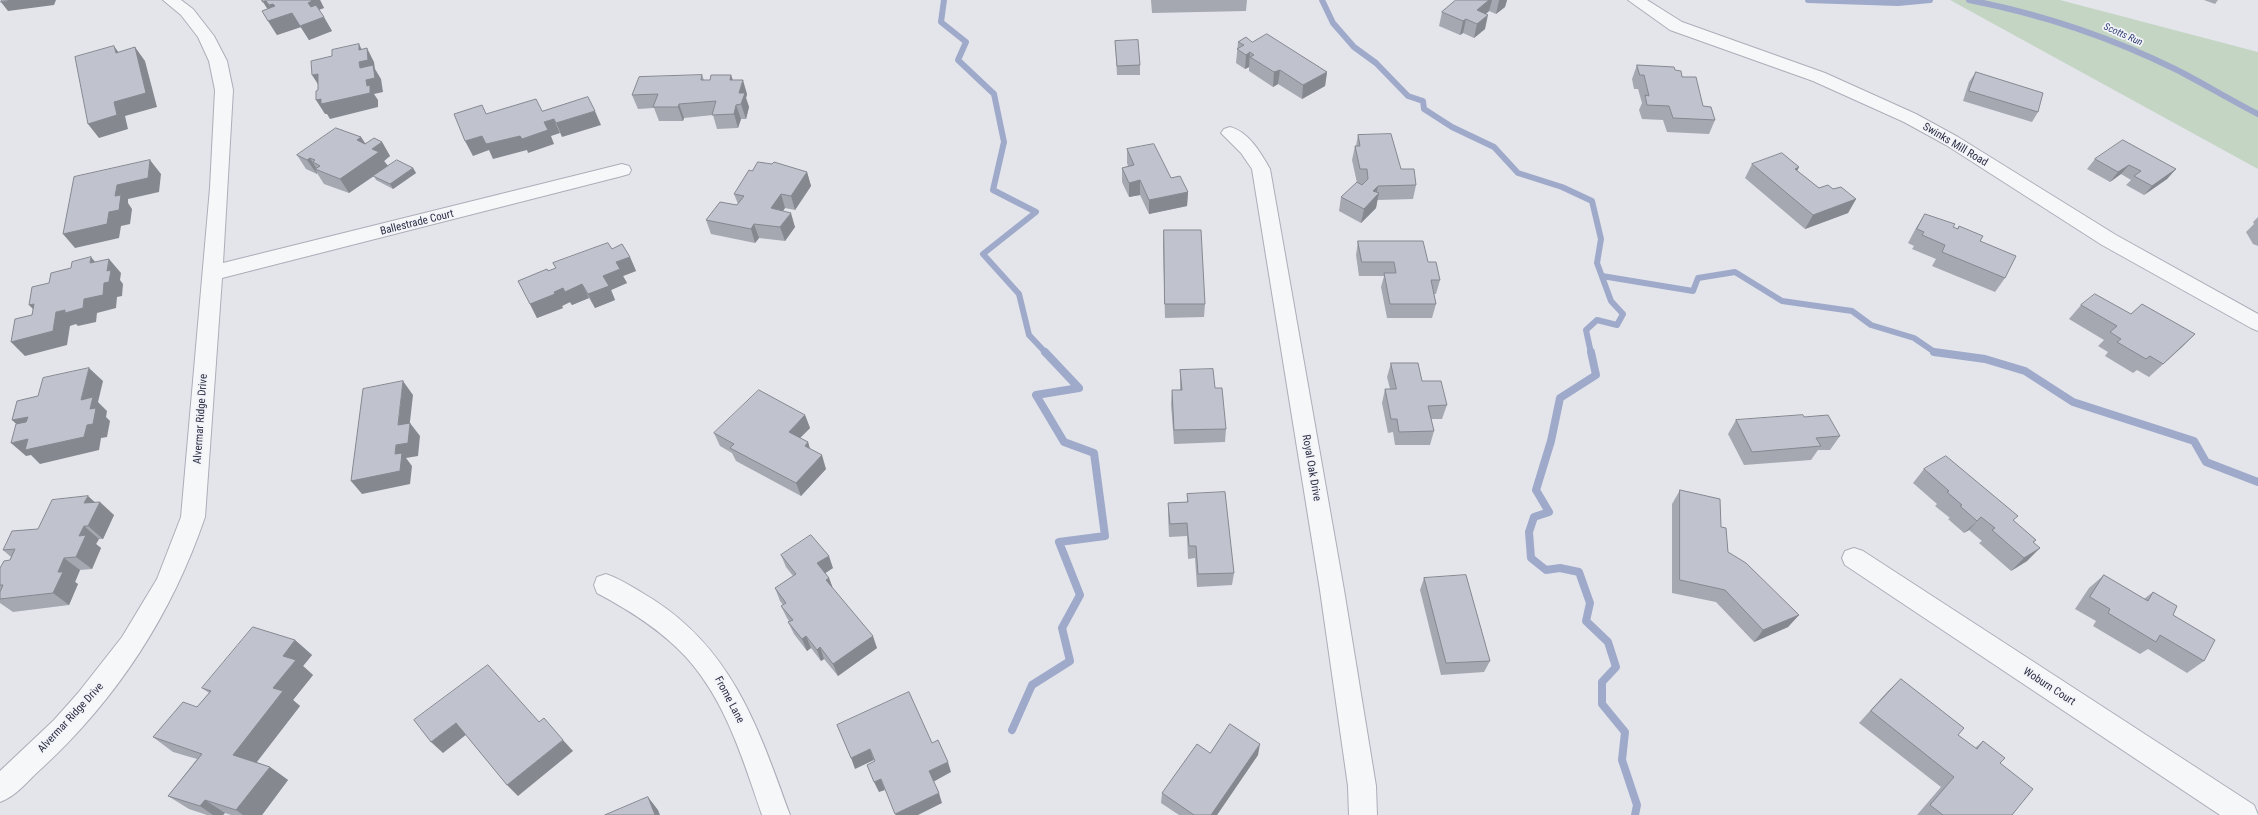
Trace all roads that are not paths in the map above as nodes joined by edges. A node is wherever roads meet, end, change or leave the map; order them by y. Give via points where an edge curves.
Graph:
1 (171, 0) edge
2 (1636, 0) edge
3 (1230, 133) dead end
4 (622, 170) dead end
5 (212, 273) junction
6 (2258, 324) edge
7 (1854, 558) dead end
8 (606, 585) dead end
9 (0, 789) edge
10 (776, 815) edge
11 (1363, 815) edge
12 (2244, 815) edge

1 - 5 street, Alvermar Ridge Drive via 186,12 206,36 218,61 224,90
2 - 6 street, Swinks Mill Road via 1676,26 1820,77 1910,118 2109,240
3 - 11 street, Royal Oak Drive via 1240,139 1261,169 1332,590 1362,786
4 - 5 street, Ballestrade Court
5 - 9 street, Alvermar Ridge Drive via 193,517 183,551 140,631 110,677 62,731
7 - 12 street, Woburn Court
8 - 10 street, Frome Lane via 644,607 676,630 710,666 727,692 747,734

